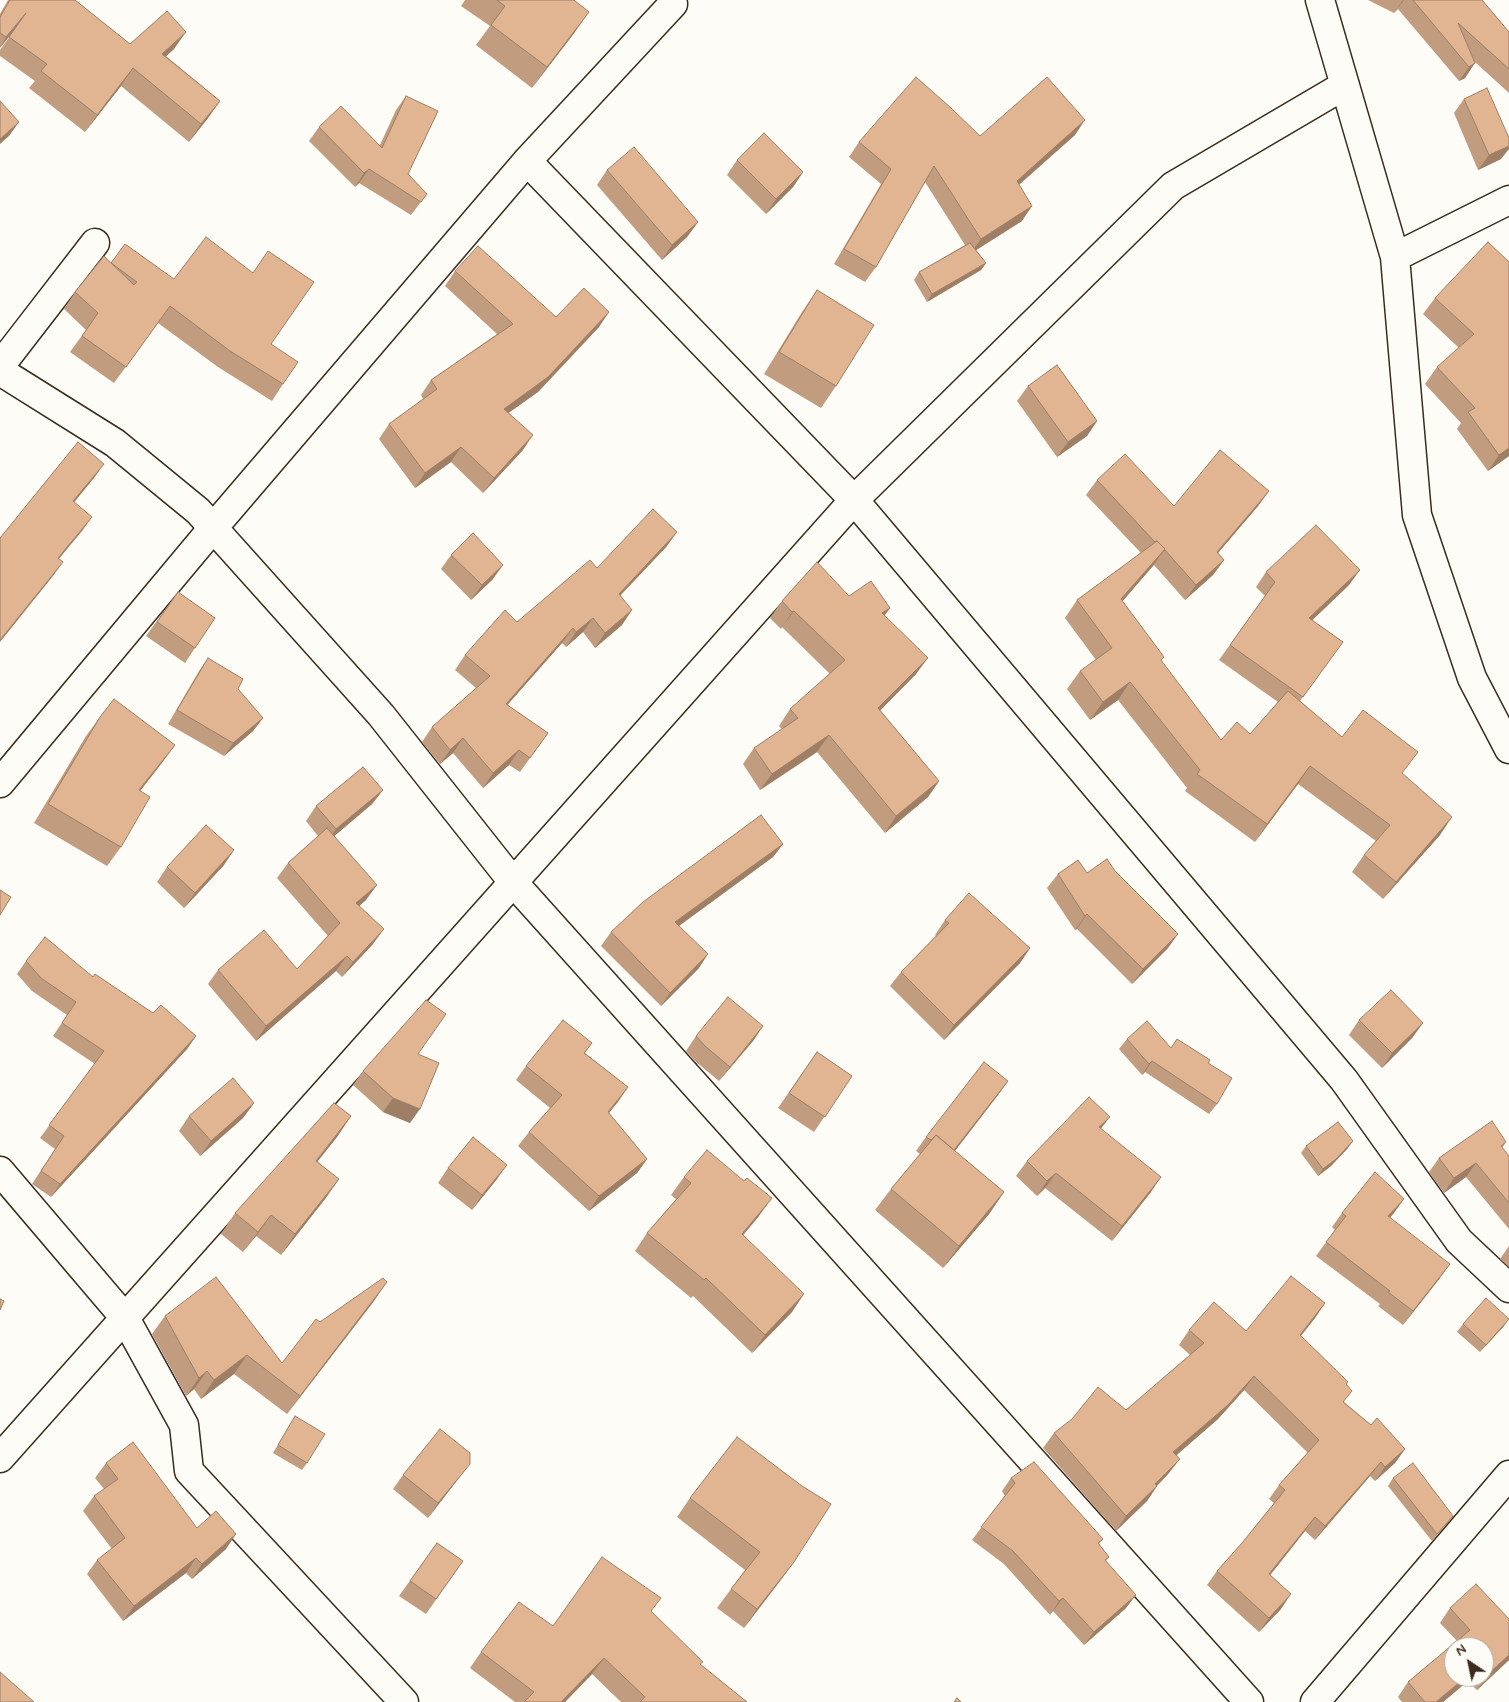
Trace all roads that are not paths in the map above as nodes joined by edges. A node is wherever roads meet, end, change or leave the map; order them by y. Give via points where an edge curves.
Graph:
1 (1320, 0) edge
2 (673, 4) dead end
3 (1344, 85) junction
4 (527, 161) junction
5 (1509, 200) edge
6 (95, 243) dead end
7 (1395, 257) junction
8 (0, 366) edge
9 (0, 371) edge
10 (854, 500) junction
11 (213, 528) junction
12 (1509, 749) edge
13 (0, 783) edge
14 (513, 882) junction
15 (0, 1171) edge
16 (1509, 1288) edge
17 (125, 1318) junction
18 (0, 1458) edge
19 (1509, 1475) edge
20 (404, 1702) edge
21 (1249, 1702) edge
22 (1315, 1702) edge

1 - 3 street
2 - 4 street
3 - 7 street
3 - 10 street via 1173,186
4 - 10 street
4 - 11 street
5 - 7 street
6 - 8 street
7 - 12 street via 1417,514 1472,678
9 - 11 street via 115,443 198,511
10 - 14 street
10 - 16 street via 1344,1080 1459,1241
11 - 13 street
11 - 14 street via 381,715
14 - 17 street
14 - 21 street
15 - 17 street
17 - 18 street
17 - 20 street via 184,1425 189,1470
19 - 22 street

